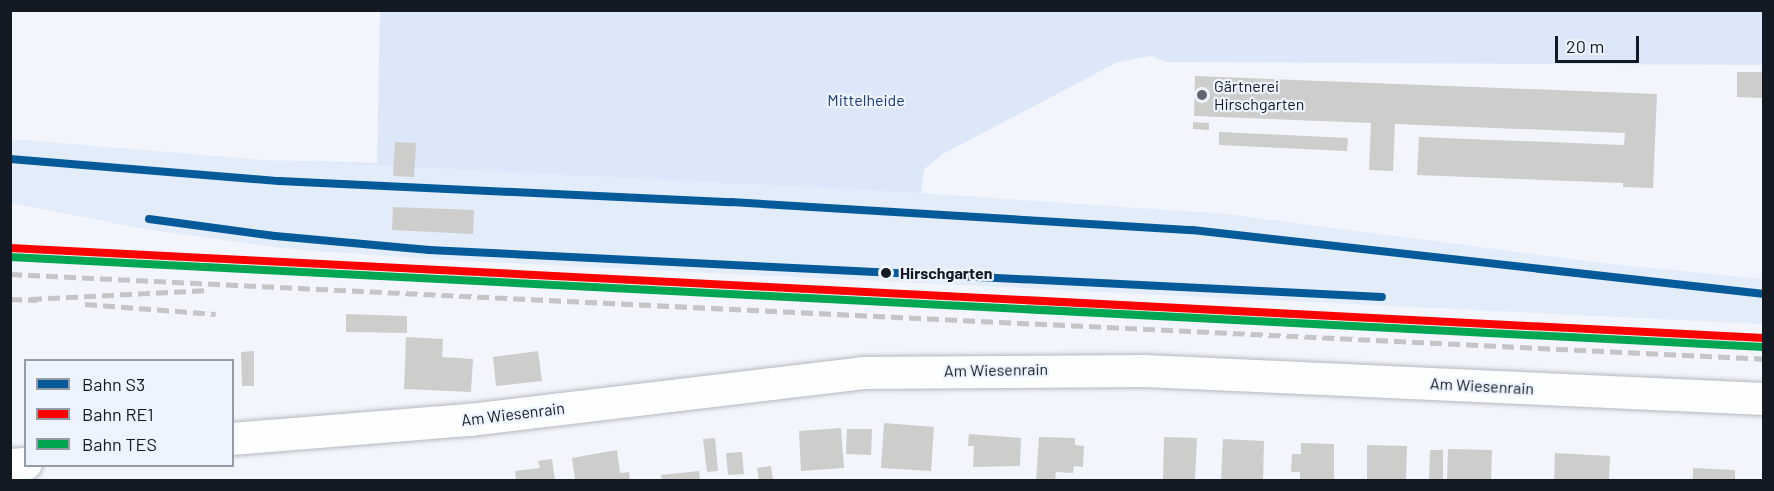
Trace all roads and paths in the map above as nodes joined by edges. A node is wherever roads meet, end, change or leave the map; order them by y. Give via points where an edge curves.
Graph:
1 (1764, 399) edge
2 (234, 439) edge

1 - 2 street, Am Wiesenrain via 1145,371 862,373 470,420

